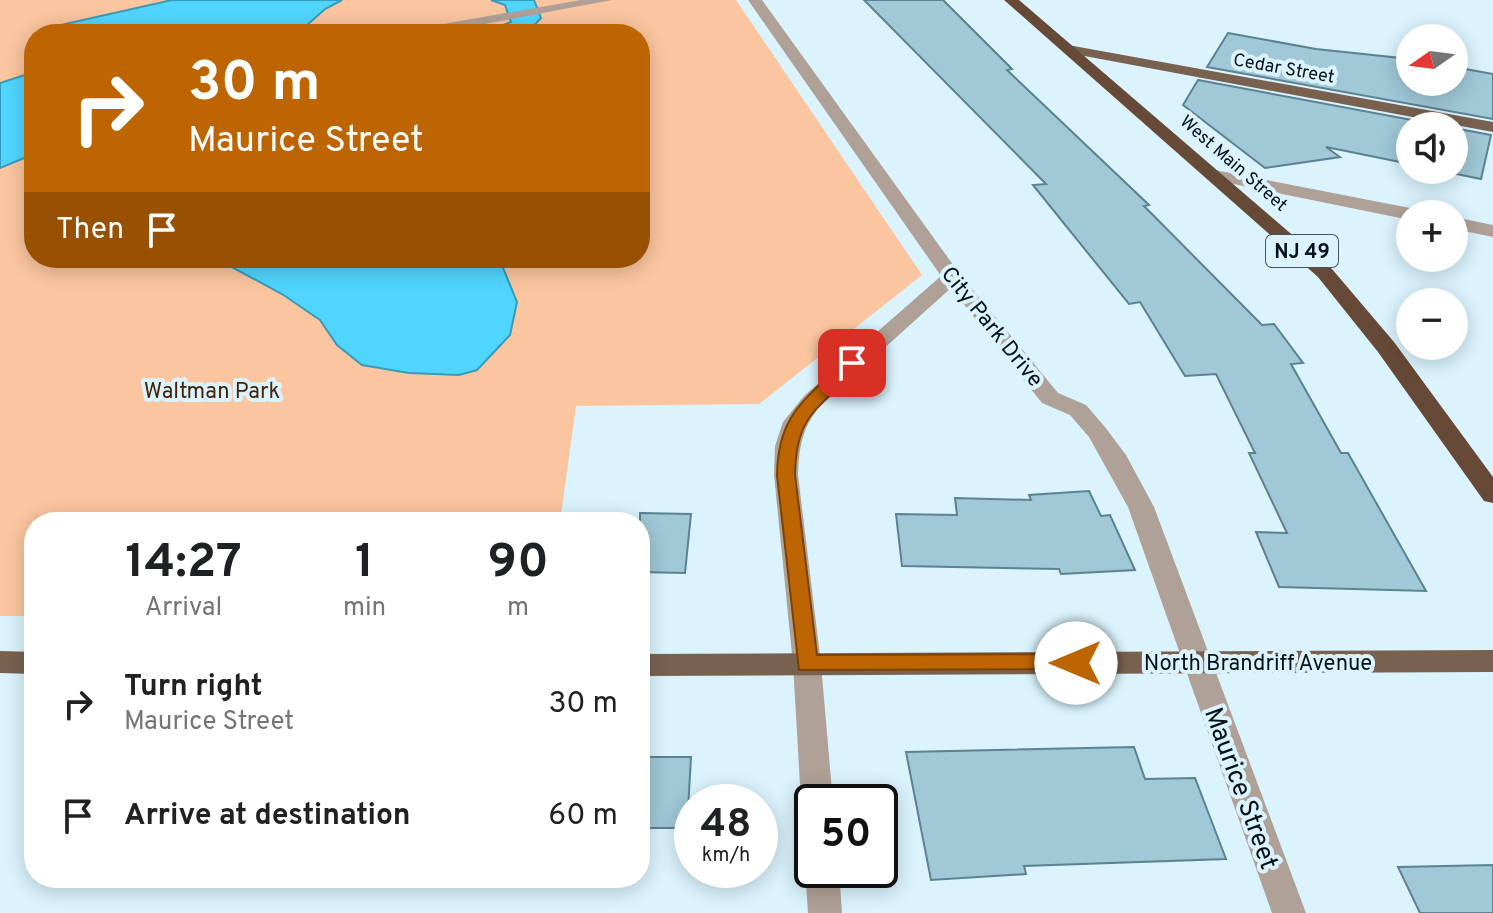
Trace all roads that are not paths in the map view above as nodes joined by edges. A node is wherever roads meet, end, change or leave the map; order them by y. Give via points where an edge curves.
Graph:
1 (605, 0) edge
2 (755, 0) edge
3 (1011, 0) edge
4 (461, 24) edge
5 (1068, 49) junction
6 (1493, 127) edge
7 (1215, 175) junction
8 (1396, 211) edge
9 (1468, 226) edge
10 (1493, 231) edge
11 (952, 277) junction
12 (1493, 495) edge
13 (1493, 661) edge
14 (0, 662) edge
15 (1196, 662) junction
16 (24, 663) edge
17 (807, 664) junction
18 (650, 665) edge
19 (816, 784) edge
20 (823, 888) edge
21 (825, 913) edge
22 (1289, 913) edge

1 - 4 street
2 - 11 street, City Park Drive
3 - 5 highway, West Main Street / NJ 49
5 - 6 main road, Cedar Street
5 - 7 highway, West Main Street / NJ 49
7 - 8 street
7 - 12 highway, West Main Street / NJ 49 via 1305,254 1356,308
9 - 10 street
11 - 15 street, City Park Drive via 1050,398 1078,410 1114,455 1141,507
11 - 17 street via 872,344 795,422 786,475
13 - 15 main road, North Brandriff Avenue
14 - 16 main road
15 - 17 main road, North Brandriff Avenue
15 - 22 street, Maurice Street
17 - 18 main road, North Brandriff Avenue
17 - 19 street
20 - 21 street

